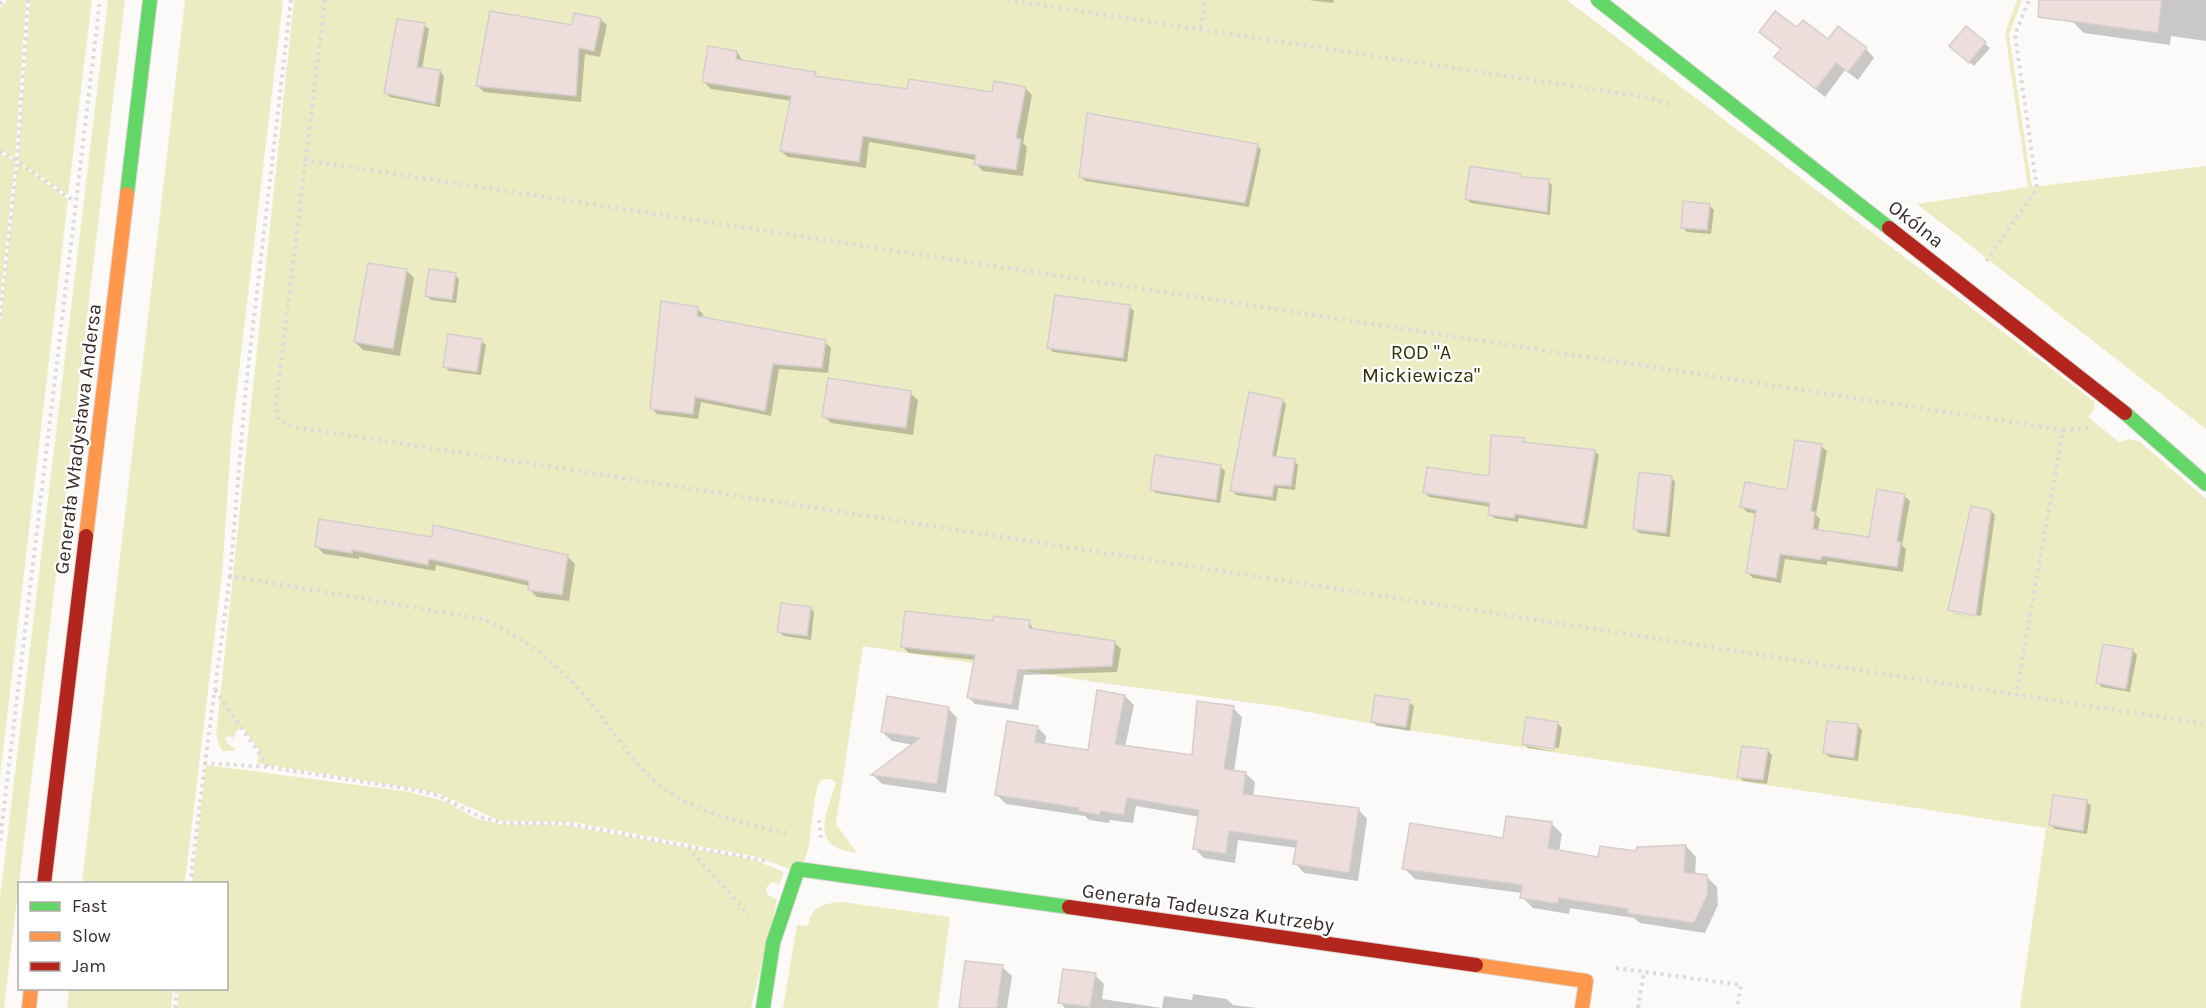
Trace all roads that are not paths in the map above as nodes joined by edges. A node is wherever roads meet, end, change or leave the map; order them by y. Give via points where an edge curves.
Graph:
1 (150, 0) edge
2 (1598, 0) edge
3 (2206, 484) edge
4 (44, 882) edge
5 (31, 990) edge
6 (29, 1008) edge
7 (763, 1008) edge
8 (1582, 1008) edge

1 - 4 street, Generała Władysława Andersa
2 - 3 street, Okólna via 2114,404
5 - 6 street
7 - 8 street, Generała Tadeusza Kutrzeby via 773,943 798,869 1586,981

